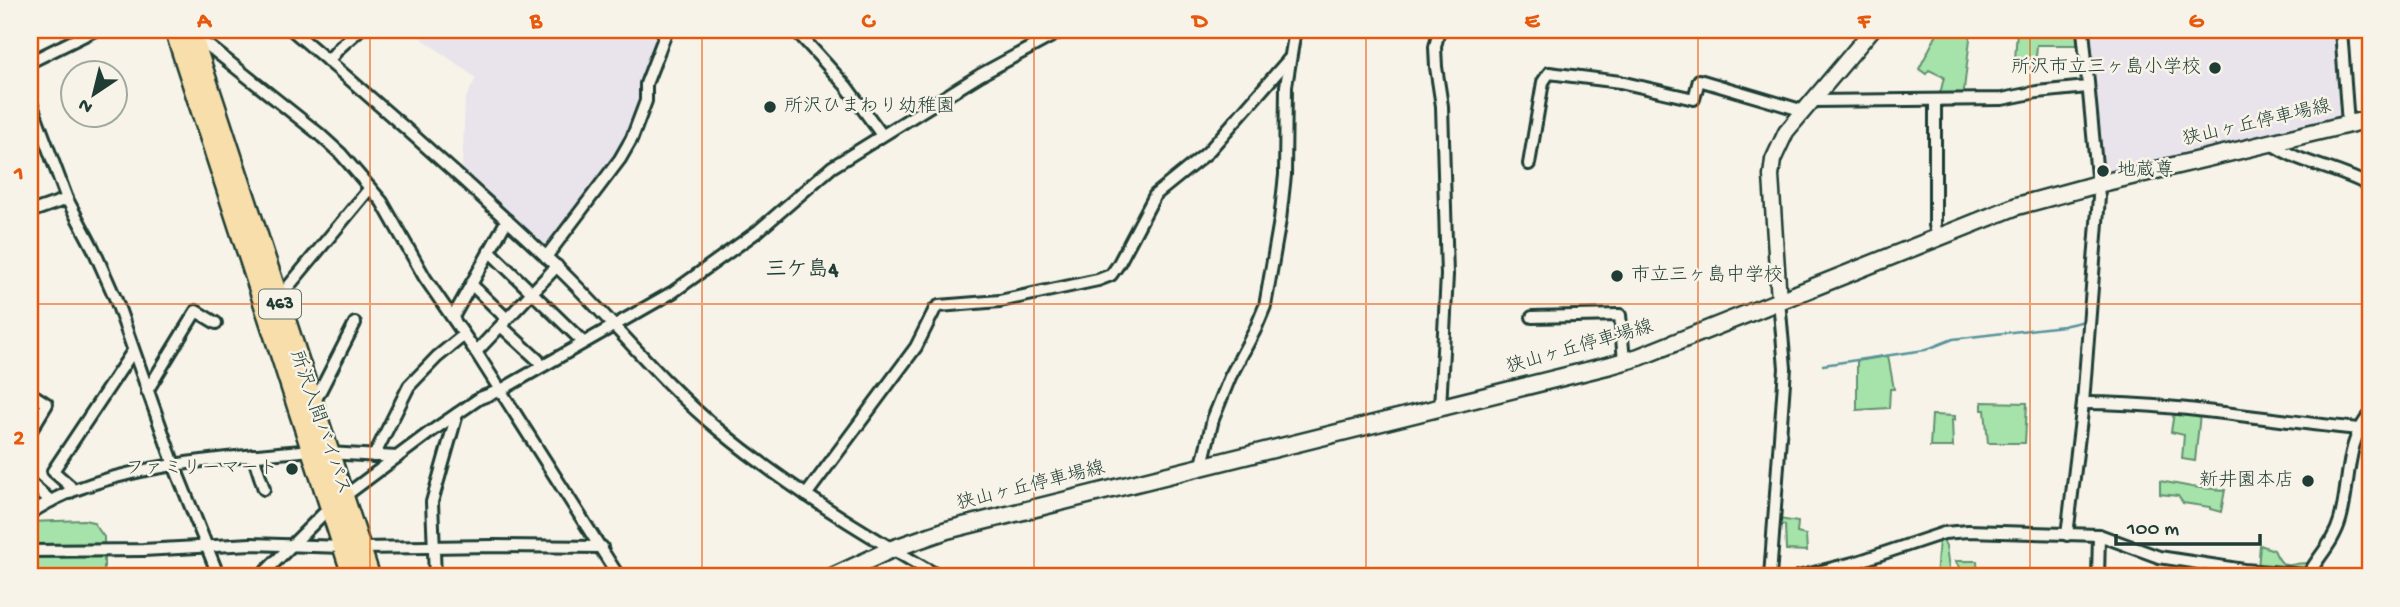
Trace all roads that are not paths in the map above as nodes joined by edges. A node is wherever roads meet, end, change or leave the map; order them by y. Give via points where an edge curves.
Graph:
1 (95, 30) edge
2 (292, 30) edge
3 (359, 30) edge
4 (667, 30) edge
5 (1063, 30) edge
6 (1295, 30) edge
7 (1439, 30) edge
8 (1872, 30) edge
9 (2083, 30) edge
10 (2341, 30) edge
11 (186, 32) edge
12 (800, 35) dead end
13 (1289, 60) junction
14 (328, 61) junction
15 (30, 62) edge
16 (2087, 87) junction
17 (30, 100) edge
18 (1936, 101) junction
19 (1808, 106) junction
20 (2370, 119) edge
21 (2348, 124) junction
22 (882, 135) junction
23 (2270, 143) junction
24 (1530, 164) dead end
25 (2098, 184) junction
26 (2370, 186) edge
27 (370, 188) junction
28 (67, 199) junction
29 (30, 212) edge
30 (507, 220) junction
31 (1938, 237) junction
32 (489, 251) junction
33 (547, 257) junction
34 (557, 267) junction
35 (471, 284) junction
36 (532, 293) junction
37 (278, 299) junction
38 (1779, 300) junction
39 (453, 317) junction
40 (1532, 317) dead end
41 (504, 322) junction
42 (216, 323) dead end
43 (355, 323) dead end
44 (616, 326) junction
45 (464, 335) junction
46 (583, 342) junction
47 (133, 351) junction
48 (477, 352) junction
49 (1624, 361) junction
50 (541, 366) junction
51 (501, 390) junction
52 (147, 391) junction
53 (30, 393) edge
54 (2083, 403) junction
55 (312, 406) junction
56 (1440, 408) junction
57 (457, 414) junction
58 (2370, 415) edge
59 (2359, 429) junction
60 (30, 432) edge
61 (320, 451) junction
62 (253, 455) junction
63 (374, 456) junction
64 (397, 457) junction
65 (174, 465) junction
66 (1202, 465) junction
67 (30, 483) edge
68 (264, 489) dead end
69 (69, 493) junction
70 (806, 495) junction
71 (51, 501) junction
72 (337, 503) junction
73 (30, 513) edge
74 (2067, 535) junction
75 (2099, 535) junction
76 (207, 545) junction
77 (292, 546) junction
78 (433, 547) junction
79 (602, 547) junction
80 (352, 548) junction
81 (892, 549) junction
82 (30, 551) edge
83 (841, 575) edge
84 (2307, 576) edge
85 (219, 577) edge
86 (260, 577) edge
87 (353, 577) edge
88 (370, 577) edge
89 (435, 577) edge
90 (619, 577) edge
91 (940, 577) edge
92 (1770, 577) edge
93 (1798, 577) edge
94 (2098, 577) edge

1 - 15 street
2 - 14 street
3 - 14 street
4 - 33 street via 632,138
5 - 22 street
6 - 13 street
7 - 56 street via 1435,47 1442,106 1447,275
8 - 19 street
9 - 16 street
10 - 21 street
11 - 27 street via 318,134
11 - 37 highway, 所沢入間バイパス / 463
11 - 61 highway, 所沢入間バイパス / 463
12 - 22 street
13 - 66 street via 1285,175 1265,306 1217,408
13 - 70 street via 1207,153 1155,195 1111,275 1021,297 935,309 916,347
14 - 30 street
16 - 18 street via 2002,99
16 - 25 street
17 - 28 street
18 - 19 street
18 - 31 street
19 - 24 street via 1699,80 1694,99 1620,82 1549,73 1543,82
19 - 38 street via 1786,132 1773,160
20 - 21 main road, 狭山ヶ丘停車場線
21 - 23 main road, 狭山ヶ丘停車場線
22 - 44 street via 832,167 715,263
23 - 25 main road, 狭山ヶ丘停車場線
23 - 26 street
25 - 31 main road, 狭山ヶ丘停車場線 via 2017,206
25 - 54 street
27 - 37 street
27 - 39 street
28 - 29 street
28 - 47 street via 116,300
30 - 32 street
30 - 33 street
31 - 38 main road, 狭山ヶ丘停車場線
32 - 35 street
32 - 36 street
33 - 34 street
34 - 36 street
34 - 44 street
35 - 39 street
35 - 41 street
36 - 41 street
36 - 46 street
37 - 55 highway, 所沢入間バイパス / 463
38 - 49 main road, 狭山ヶ丘停車場線
38 - 92 street via 1785,379
39 - 45 street
40 - 49 street via 1620,315
41 - 48 street
41 - 50 street
42 - 52 street via 196,311
43 - 55 street
44 - 46 street
44 - 70 street via 719,430
45 - 48 street
45 - 63 street via 410,386
46 - 50 street
47 - 52 street
47 - 69 street via 53,471 70,486
48 - 51 street
49 - 56 main road, 狭山ヶ丘停車場線
50 - 51 street
51 - 57 street
51 - 79 street
52 - 65 street
53 - 60 street via 47,404
54 - 59 street via 2172,406
54 - 74 street
55 - 61 highway, 所沢入間バイパス / 463
56 - 66 main road, 狭山ヶ丘停車場線
57 - 64 street
57 - 78 street via 432,502
58 - 59 street
59 - 84 street via 2340,522
61 - 62 street
61 - 63 street
61 - 72 highway, 所沢入間バイパス / 463
62 - 65 street
62 - 68 street
63 - 64 street
64 - 72 street
65 - 69 street
65 - 76 street
66 - 81 main road, 狭山ヶ丘停車場線 via 947,530
67 - 71 street
69 - 71 street
70 - 81 street
71 - 73 street
72 - 77 street
72 - 80 highway, 所沢入間バイパス / 463
74 - 75 street
74 - 93 street via 1944,533
75 - 84 street via 2160,557
75 - 94 street
76 - 77 street
76 - 82 street
76 - 85 street
77 - 80 street
77 - 86 street
78 - 79 street
78 - 80 street
78 - 89 street
79 - 90 street
80 - 87 highway, 所沢入間バイパス / 463
80 - 88 highway, 所沢入間バイパス / 463
81 - 83 main road, 狭山ヶ丘停車場線
81 - 91 street

